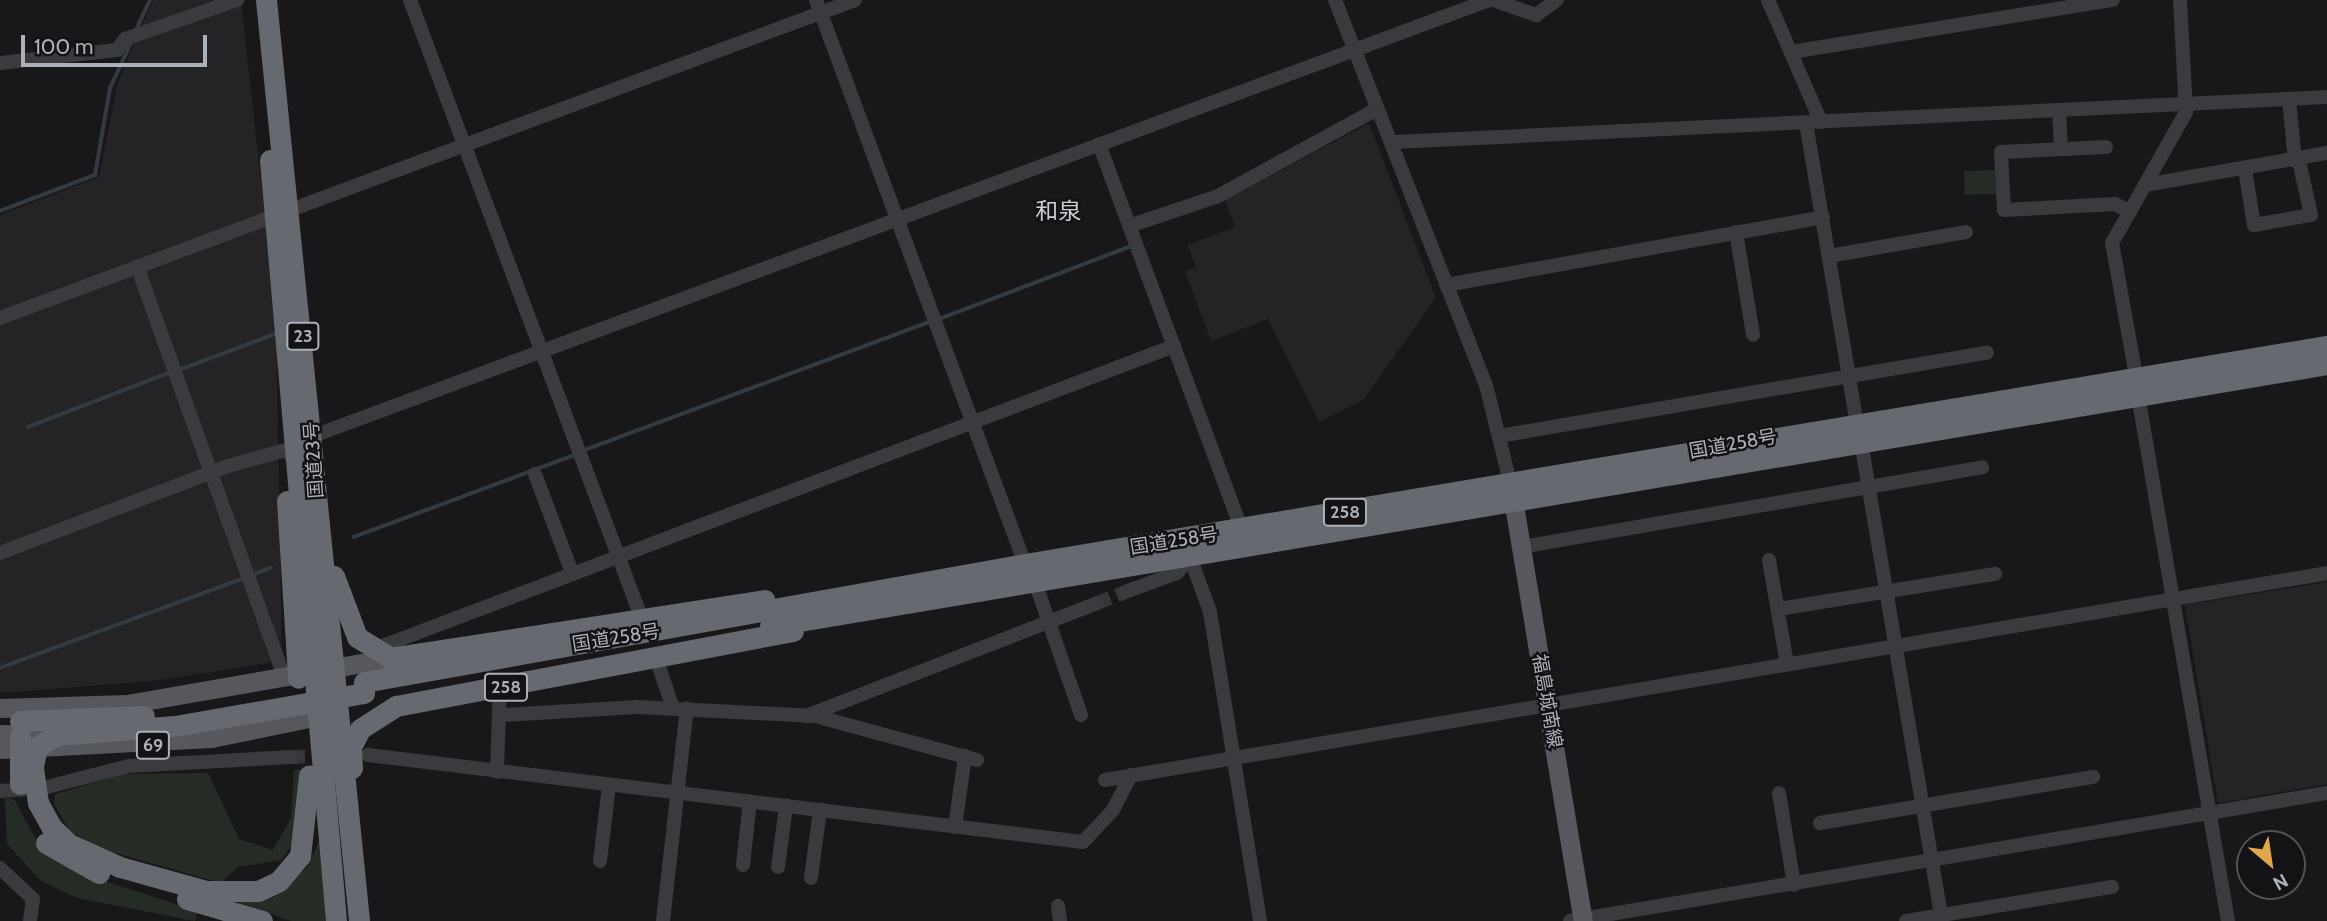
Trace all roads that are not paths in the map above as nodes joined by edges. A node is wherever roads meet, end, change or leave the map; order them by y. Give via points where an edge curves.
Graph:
1 (237, 0) edge
2 (253, 0) edge
3 (266, 0) edge
4 (410, 0) edge
5 (855, 0) edge
6 (1335, 0) edge
7 (1491, 0) edge
8 (1556, 0) edge
9 (1768, 0) edge
10 (2113, 0) edge
11 (2180, 0) edge
12 (819, 6) edge
13 (2029, 7) edge
14 (1354, 50) junction
15 (1791, 52) junction
16 (0, 63) edge
17 (2327, 97) edge
18 (2289, 99) junction
19 (2187, 104) junction
20 (1375, 110) junction
21 (2059, 111) junction
22 (1814, 122) junction
23 (1394, 142) junction
24 (1099, 144) junction
25 (464, 145) junction
26 (2106, 147) dead end
27 (2061, 149) junction
28 (2327, 153) edge
29 (2297, 161) junction
30 (2245, 169) junction
31 (2145, 185) junction
32 (283, 212) junction
33 (2130, 212) junction
34 (1823, 217) junction
35 (897, 219) junction
36 (1129, 226) junction
37 (1736, 232) junction
38 (1966, 232) dead end
39 (1829, 256) junction
40 (137, 266) junction
41 (1446, 285) junction
42 (0, 318) edge
43 (2327, 332) edge
44 (1753, 335) dead end
45 (1174, 346) junction
46 (2327, 346) edge
47 (541, 352) junction
48 (2289, 352) junction
49 (1987, 353) dead end
50 (2327, 364) edge
51 (2327, 376) edge
52 (1849, 377) junction
53 (2237, 381) junction
54 (2137, 385) junction
55 (972, 421) junction
56 (1859, 433) junction
57 (313, 436) junction
58 (1499, 436) junction
59 (290, 455) junction
60 (1982, 467) dead end
61 (212, 474) junction
62 (535, 474) dead end
63 (1510, 482) junction
64 (1868, 487) junction
65 (1514, 504) junction
66 (318, 511) junction
67 (1242, 530) junction
68 (1521, 547) junction
69 (617, 552) junction
70 (0, 553) edge
71 (1190, 557) junction
72 (1769, 560) dead end
73 (571, 569) junction
74 (1030, 573) junction
75 (2327, 573) edge
76 (1995, 574) dead end
77 (889, 588) junction
78 (1886, 590) junction
79 (1125, 593) tunnel mouth
80 (2172, 600) junction
81 (1097, 603) tunnel mouth
82 (1778, 609) junction
83 (845, 615) junction
84 (641, 617) junction
85 (1048, 622) junction
86 (1895, 646) junction
87 (381, 654) junction
88 (657, 660) junction
89 (1787, 664) junction
90 (309, 674) junction
91 (500, 685) junction
92 (364, 688) junction
93 (1547, 704) junction
94 (0, 708) edge
95 (680, 708) junction
96 (48, 709) junction
97 (307, 714) junction
98 (502, 715) junction
99 (1081, 715) dead end
100 (806, 716) junction
101 (10, 727) edge
102 (56, 735) junction
103 (211, 738) junction
104 (339, 748) junction
105 (0, 749) edge
106 (369, 755) dead end
107 (291, 757) tunnel mouth
108 (1231, 758) junction
109 (215, 762) junction
110 (497, 772) junction
111 (1130, 775) junction
112 (2093, 777) dead end
113 (1105, 780) dead end
114 (610, 785) junction
115 (0, 791) edge
116 (677, 793) junction
117 (1779, 793) dead end
118 (2327, 793) edge
119 (750, 801) junction
120 (786, 806) junction
121 (1923, 806) junction
122 (820, 810) junction
123 (2209, 813) junction
124 (1820, 823) dead end
125 (955, 827) junction
126 (49, 835) junction
127 (600, 861) dead end
128 (1932, 861) junction
129 (744, 865) dead end
130 (778, 867) dead end
131 (0, 868) edge
132 (811, 878) dead end
133 (1794, 884) junction
134 (2112, 887) dead end
135 (1942, 918) edge
136 (359, 920) edge
137 (1579, 920) edge
138 (30, 921) edge
139 (262, 921) edge
140 (336, 921) edge
141 (663, 921) edge
142 (1260, 921) edge
143 (1906, 921) edge
144 (2228, 921) edge

1 - 16 street via 134,36 114,50
2 - 32 highway, 国道23号 / 23
3 - 32 highway, 国道23号 / 23
4 - 25 street
5 - 12 street
6 - 14 street
7 - 8 street via 1536,15
7 - 14 street
9 - 15 street
10 - 13 street
11 - 19 street
12 - 25 street
12 - 35 street
13 - 15 street
14 - 20 street
14 - 24 street
15 - 22 street
17 - 18 street
18 - 19 street
18 - 29 street
19 - 21 street
19 - 31 street
20 - 23 street via 1385,140
20 - 36 street via 1218,196
21 - 22 street
21 - 27 street
22 - 23 street
22 - 34 street
23 - 41 street
24 - 35 street
24 - 36 street
25 - 32 street
25 - 47 street
26 - 27 street
27 - 33 street via 2001,152 2004,210 2115,204
28 - 29 street
29 - 30 street
29 - 30 street via 2311,215 2254,225
30 - 31 street
31 - 33 street
32 - 40 street
32 - 57 highway, 国道23号 / 23
32 - 59 highway, 国道23号 / 23 via 293,423
33 - 54 street via 2112,243
34 - 37 street
34 - 39 street
35 - 47 street
35 - 55 street
36 - 45 street
37 - 41 street
37 - 44 street
38 - 39 street
39 - 52 street
40 - 42 street
40 - 61 street
41 - 58 street
43 - 48 highway
45 - 55 street
45 - 67 street
46 - 48 highway, 国道258号 / 258
47 - 57 street
47 - 69 street
48 - 54 highway, 国道258号 / 258
49 - 52 street
50 - 53 highway, 国道258号 / 258
51 - 53 highway
52 - 56 street
52 - 58 street
53 - 54 highway, 国道258号 / 258
54 - 56 highway, 国道258号 / 258
54 - 80 street
55 - 69 street
55 - 74 street
56 - 63 highway, 国道258号 / 258
56 - 64 street
56 - 65 highway, 国道258号 / 258
57 - 66 highway, 国道23号 / 23
58 - 63 street
59 - 61 street
59 - 90 highway, 国道23号 via 285,544
60 - 64 street
61 - 70 street
61 - 90 street
62 - 73 street
63 - 65 main road, 福島城南線
63 - 67 highway, 国道258号 / 258
64 - 68 street
64 - 78 street
65 - 68 main road, 福島城南線
65 - 71 highway, 国道258号 / 258
66 - 87 highway via 343,612
66 - 90 highway, 国道23号 / 23
67 - 74 highway, 国道258号 / 258
68 - 93 main road, 福島城南線
69 - 73 street
69 - 84 street
71 - 74 highway, 国道258号 / 258
71 - 79 street via 1177,573
71 - 108 street via 1210,612
72 - 82 street
73 - 87 street
74 - 77 highway, 国道258号 / 258
74 - 83 highway, 国道258号 / 258
74 - 85 street
75 - 80 street
76 - 78 street
77 - 84 highway, 258
77 - 92 highway, 国道258号 / 258
78 - 82 street
78 - 86 street
80 - 86 street
80 - 123 street
81 - 85 street
82 - 89 street
83 - 88 highway, 258 via 760,642
83 - 92 highway, 国道258号 / 258
84 - 87 highway, 258 via 494,647
85 - 99 street
85 - 100 street
86 - 89 street
86 - 121 street
87 - 90 main road, 69
88 - 91 highway, 258
88 - 95 street
89 - 93 street
90 - 96 main road, 69
90 - 97 highway
90 - 104 highway, 国道23号 / 23
91 - 98 street
91 - 136 highway, 258 via 396,706 368,720 354,738
92 - 101 highway, 国道258号 / 258, bridge via 139,717
92 - 102 highway, 国道258号 / 258, bridge via 175,726
93 - 108 street
93 - 137 main road, 福島城南線
94 - 96 main road, 69
95 - 98 street
95 - 100 street
95 - 116 street
96 - 97 main road, 69 via 168,723
97 - 103 main road, 69
97 - 104 main road via 330,726
97 - 126 highway via 307,832 290,872 258,891 206,891 120,867
97 - 140 highway
98 - 110 street
100 - 125 street via 971,758
101 - 102 main road
101 - 126 highway, bridge via 21,794
102 - 126 highway, bridge via 37,747 33,766
103 - 105 main road, 69
103 - 109 street
104 - 136 highway, 国道23号 / 23
106 - 110 street
107 - 109 street
108 - 111 street
108 - 142 street
109 - 115 street via 129,766 43,788
110 - 114 street
111 - 113 street
111 - 125 street via 1113,810 1083,842
112 - 121 street
114 - 116 street
114 - 127 street
116 - 119 street
116 - 141 street
117 - 133 street
118 - 123 street
119 - 120 street
119 - 129 street
120 - 122 street
120 - 130 street
121 - 124 street
121 - 128 street
122 - 125 street
122 - 132 street
123 - 128 street
123 - 144 street
126 - 139 highway via 94,871
128 - 133 street
128 - 135 street
131 - 138 street via 33,900
133 - 137 street
134 - 135 street
135 - 143 street

